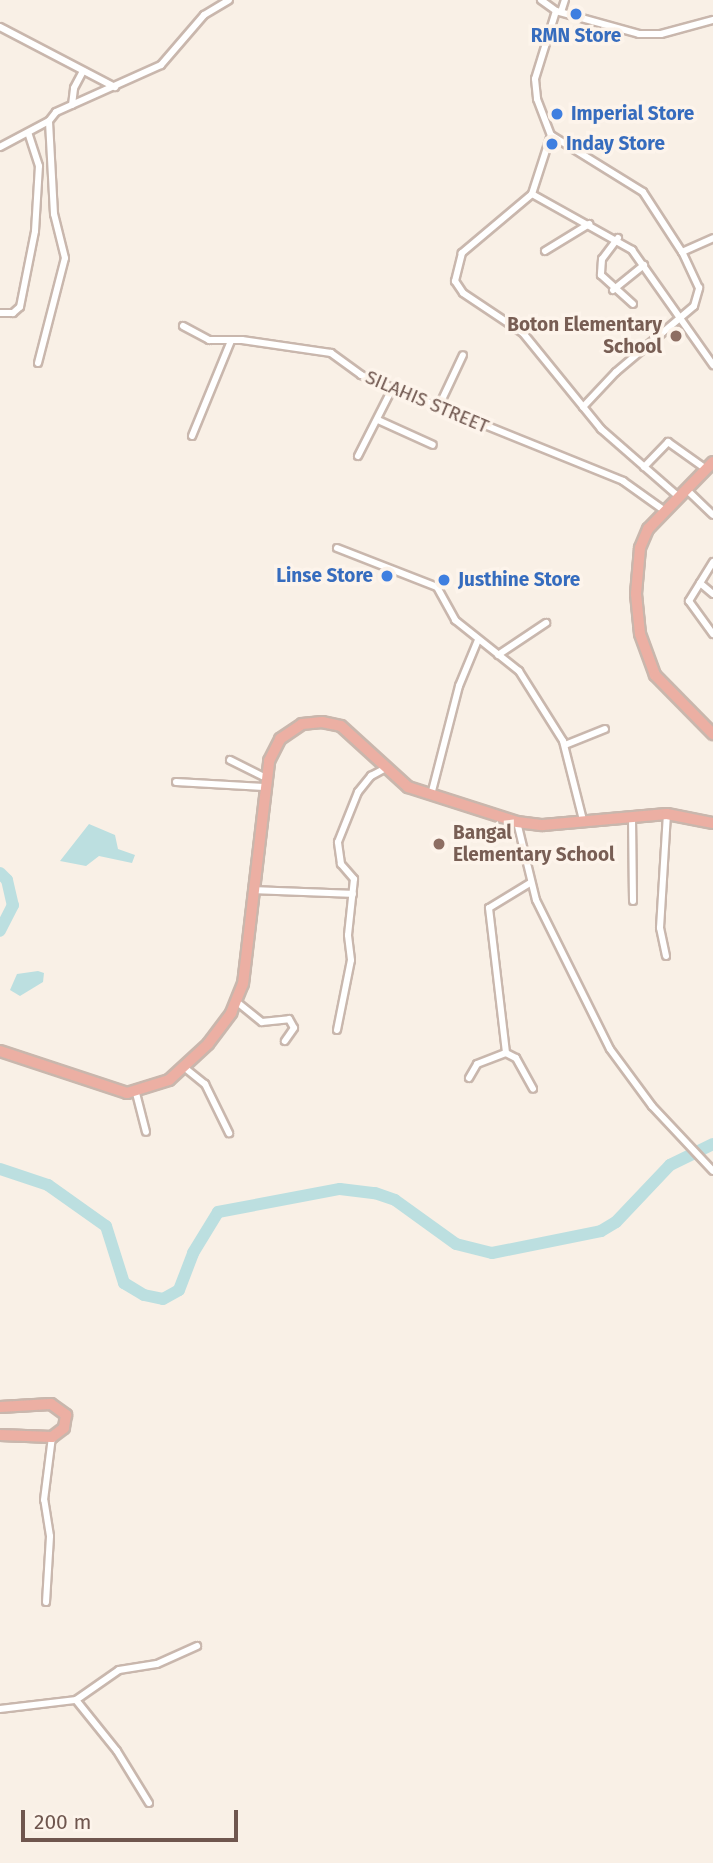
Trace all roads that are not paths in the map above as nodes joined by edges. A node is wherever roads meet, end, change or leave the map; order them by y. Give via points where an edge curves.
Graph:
1 (229, 0) edge
2 (541, 0) edge
3 (565, 0) edge
4 (559, 12) junction
5 (713, 20) edge
6 (0, 27) edge
7 (83, 71) junction
8 (115, 87) junction
9 (72, 105) junction
10 (50, 121) junction
11 (28, 133) junction
12 (551, 135) junction
13 (0, 147) edge
14 (531, 194) junction
15 (589, 223) junction
16 (713, 238) edge
17 (618, 239) junction
18 (545, 251) dead end
19 (682, 252) junction
20 (644, 265) junction
21 (613, 290) junction
22 (633, 304) dead end
23 (0, 313) edge
24 (682, 316) junction
25 (183, 326) dead end
26 (231, 341) junction
27 (463, 355) dead end
28 (38, 363) dead end
29 (713, 365) edge
30 (393, 387) junction
31 (439, 406) junction
32 (583, 407) junction
33 (378, 421) junction
34 (192, 436) dead end
35 (433, 445) dead end
36 (358, 456) dead end
37 (709, 466) edge
38 (644, 467) junction
39 (683, 493) junction
40 (665, 511) junction
41 (713, 514) edge
42 (337, 548) dead end
43 (713, 562) edge
44 (700, 583) junction
45 (713, 594) edge
46 (546, 623) dead end
47 (713, 634) edge
48 (478, 639) junction
49 (498, 655) junction
50 (605, 729) dead end
51 (713, 734) edge
52 (565, 745) junction
53 (230, 760) dead end
54 (384, 769) junction
55 (176, 782) dead end
56 (265, 783) junction
57 (430, 797) junction
58 (667, 814) junction
59 (632, 818) junction
60 (583, 820) junction
61 (517, 822) junction
62 (713, 823) edge
63 (530, 883) junction
64 (254, 890) junction
65 (354, 894) junction
66 (634, 901) dead end
67 (666, 956) dead end
68 (237, 1002) junction
69 (337, 1030) dead end
70 (285, 1041) dead end
71 (0, 1051) edge
72 (506, 1053) junction
73 (185, 1068) junction
74 (469, 1078) dead end
75 (533, 1089) dead end
76 (136, 1093) junction
77 (146, 1132) dead end
78 (229, 1133) dead end
79 (713, 1171) edge
80 (0, 1407) edge
81 (0, 1435) edge
82 (51, 1437) junction
83 (46, 1602) dead end
84 (197, 1646) dead end
85 (76, 1700) junction
86 (0, 1709) edge
87 (149, 1803) dead end

1 - 8 street via 204,15 161,65
2 - 4 street
3 - 4 street
4 - 5 street via 650,35
4 - 12 street via 534,89
6 - 7 street
7 - 8 street
7 - 9 street
8 - 9 street
9 - 10 street via 56,112
10 - 11 street
10 - 28 street via 54,214 65,258
11 - 13 street
11 - 23 street via 39,166 35,231 20,307 13,313
12 - 14 street
12 - 19 street via 643,192
14 - 15 street
14 - 32 street via 526,204 462,253 455,281 463,293 523,333
15 - 17 street
15 - 18 street
16 - 19 street
17 - 20 street
17 - 21 street via 600,267
19 - 24 street via 699,288 694,306
20 - 21 street
20 - 24 street
21 - 22 street
24 - 29 street
24 - 32 street
25 - 26 street, SILAHIS STREET via 209,340
26 - 30 street, SILAHIS STREET via 323,350
26 - 34 street
27 - 31 street
30 - 31 street, SILAHIS STREET
30 - 33 street
31 - 40 street, SILAHIS STREET via 613,476
32 - 38 street via 600,429
33 - 35 street
33 - 36 street
37 - 38 street via 668,442
37 - 39 highway
38 - 39 street
39 - 40 highway
39 - 41 street
40 - 51 highway via 639,548 636,594 640,634 646,657 665,689
42 - 48 street via 437,587 455,620
43 - 44 street
44 - 45 street
44 - 47 street via 689,601
46 - 49 street
48 - 49 street
48 - 57 street via 459,686
49 - 52 street via 533,688
50 - 52 street
52 - 60 street
53 - 56 street
54 - 56 highway via 348,730 310,722 281,739
54 - 57 highway
54 - 65 street via 358,792 341,830 337,852 341,864 353,875
55 - 56 street
56 - 64 highway
57 - 61 highway
58 - 59 highway
58 - 62 highway
58 - 67 street via 660,928
59 - 60 highway
59 - 66 street
60 - 61 highway
61 - 63 street
63 - 72 street via 489,908
63 - 79 street via 615,1057
64 - 65 street
64 - 68 highway via 247,962
65 - 69 street via 348,935 351,960
68 - 70 street via 262,1023 289,1019 294,1028
68 - 73 highway via 218,1032
71 - 76 highway via 109,1090
72 - 74 street via 477,1064
72 - 75 street via 516,1058
73 - 76 highway via 159,1086
73 - 78 street via 205,1084
76 - 77 street
80 - 82 highway via 61,1408 66,1415 64,1428
81 - 82 highway
82 - 83 street via 44,1500 50,1536
84 - 85 street via 158,1664 119,1670
85 - 86 street
85 - 87 street via 117,1751

